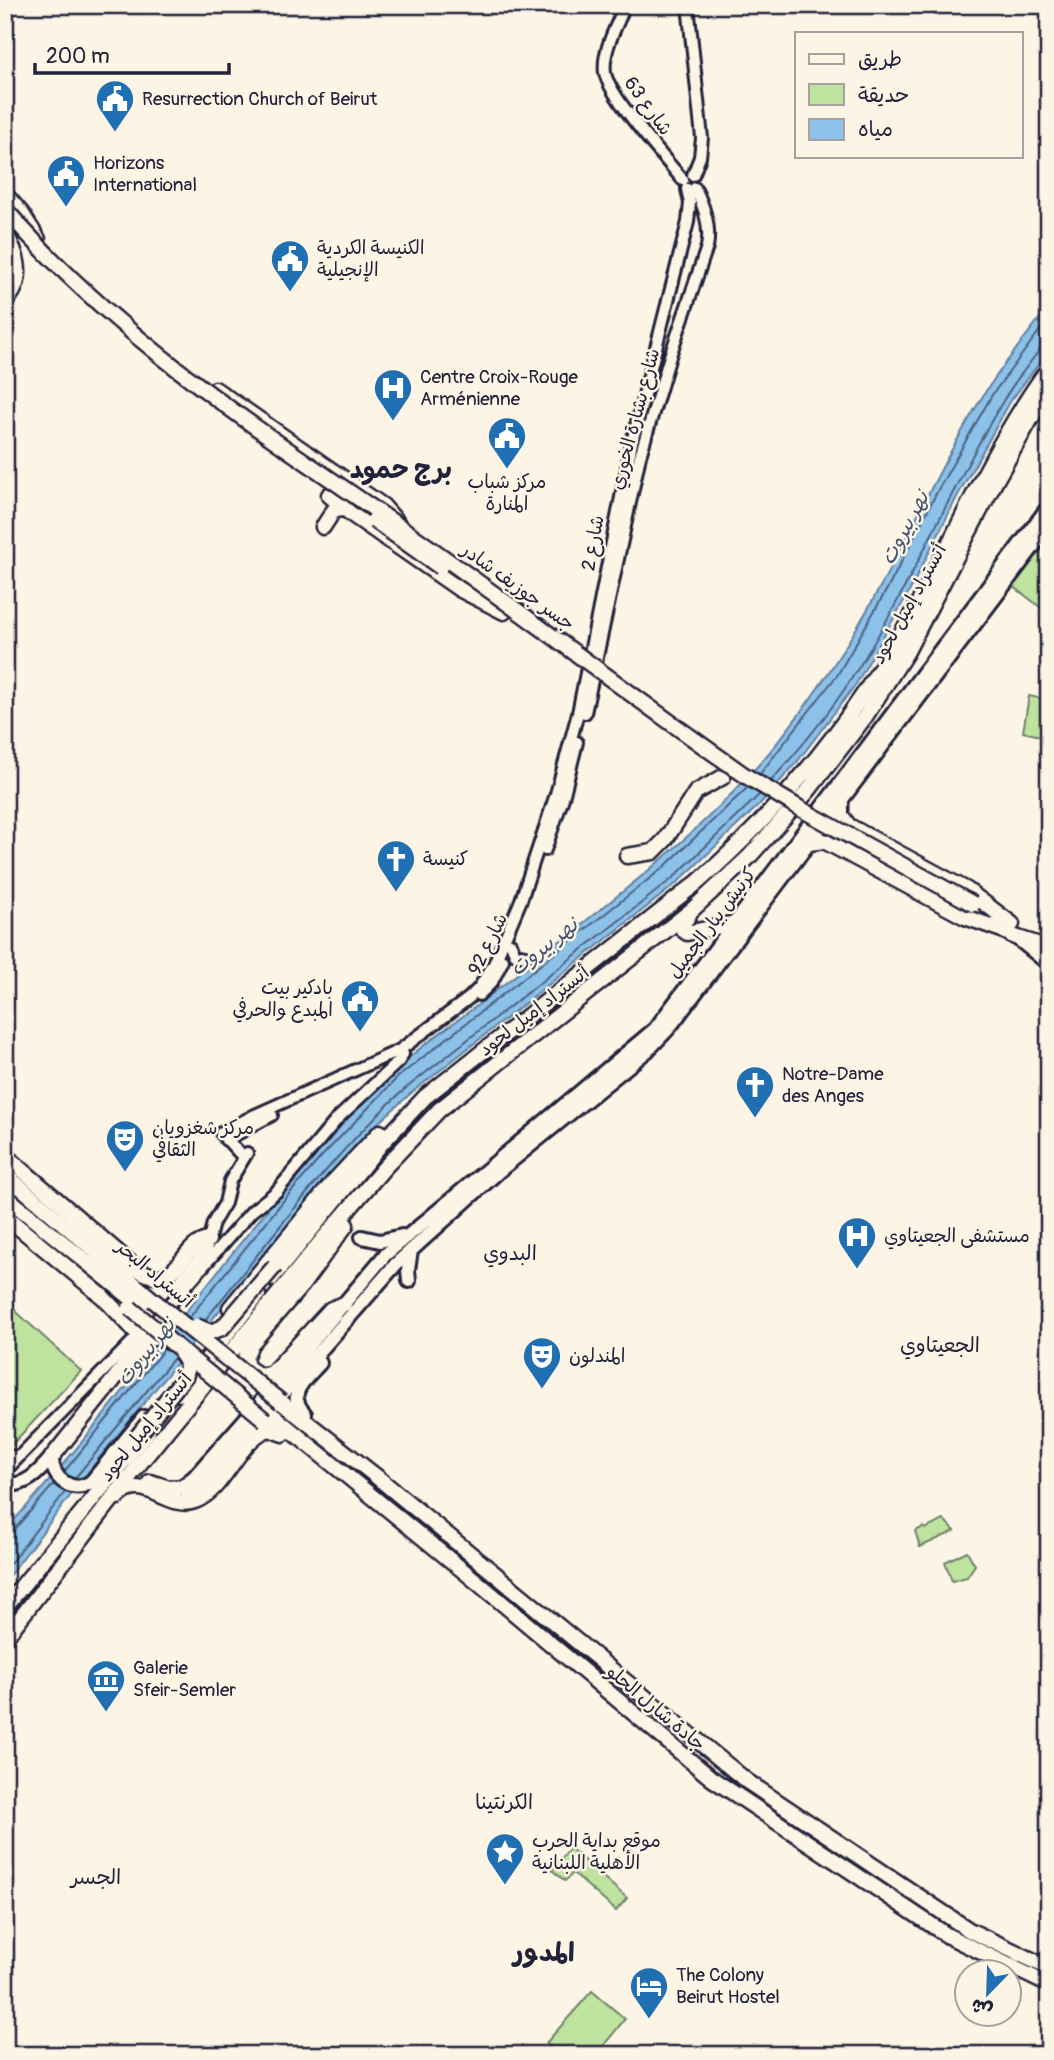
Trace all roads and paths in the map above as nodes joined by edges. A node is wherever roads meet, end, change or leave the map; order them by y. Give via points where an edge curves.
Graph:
1 (625, 5) edge
2 (688, 5) edge
3 (690, 183) junction
4 (5, 194) edge
5 (5, 209) edge
6 (5, 224) edge
7 (5, 233) edge
8 (36, 236) dead end
9 (5, 302) edge
10 (659, 335) junction
11 (677, 337) junction
12 (655, 348) junction
13 (671, 353) junction
14 (1049, 368) edge
15 (221, 392) dead end
16 (1049, 392) edge
17 (329, 495) dead end
18 (1049, 506) edge
19 (348, 512) junction
20 (400, 526) junction
21 (1049, 526) edge
22 (323, 527) dead end
23 (504, 612) junction
24 (592, 662) junction
25 (728, 777) junction
26 (841, 803) junction
27 (809, 843) junction
28 (633, 855) dead end
29 (971, 907) junction
30 (694, 909) junction
31 (735, 923) junction
32 (1009, 930) junction
33 (1049, 939) edge
34 (511, 944) junction
35 (1049, 948) edge
36 (526, 956) dead end
37 (1049, 964) edge
38 (570, 981) junction
39 (547, 1026) junction
40 (428, 1033) junction
41 (402, 1052) junction
42 (425, 1097) junction
43 (408, 1143) junction
44 (5, 1155) edge
45 (5, 1174) edge
46 (10, 1200) edge
47 (5, 1216) edge
48 (409, 1234) junction
49 (362, 1237) dead end
50 (208, 1240) junction
51 (411, 1250) junction
52 (281, 1262) junction
53 (409, 1281) dead end
54 (152, 1301) junction
55 (349, 1308) junction
56 (196, 1326) junction
57 (139, 1335) junction
58 (176, 1347) junction
59 (198, 1361) junction
60 (250, 1371) junction
61 (276, 1408) junction
62 (305, 1414) junction
63 (282, 1434) junction
64 (340, 1448) junction
65 (19, 1456) junction
66 (5, 1457) edge
67 (52, 1457) junction
68 (137, 1467) junction
69 (5, 1471) edge
70 (38, 1472) junction
71 (54, 1473) junction
72 (344, 1474) junction
73 (111, 1476) junction
74 (5, 1485) edge
75 (183, 1494) junction
76 (99, 1518) junction
77 (5, 1608) edge
78 (5, 1638) edge
79 (1049, 1968) edge
80 (1049, 1985) edge

1 - 3 main road, شارع 63 via 608,46 607,78 625,108
2 - 3 main road, شارع 2 via 702,138
3 - 10 main road, شارع 2 via 688,222
3 - 11 main road, شارع بشارة الخوري via 708,222 709,237
4 - 8 highway
5 - 20 highway, جسر جوزيف شادر, bridge via 73,281 202,388 289,453
6 - 23 highway, جسر جوزيف شادر, bridge via 171,374
7 - 9 highway via 15,250 18,272 16,287
10 - 11 main road
10 - 12 main road, شارع 2
11 - 13 main road, شارع بشارة الخوري
12 - 13 main road
12 - 24 main road, شارع 2 via 614,520
13 - 24 main road, شارع بشارة الخوري via 640,456
14 - 38 highway, أتستراد إميل لحود via 994,454 893,647 838,730 723,860
15 - 20 highway via 383,506
16 - 30 highway, أتستراد إميل لحود via 995,482 930,611 865,717 777,827
17 - 19 highway
18 - 31 highway, كرنيش بيار الجميل
19 - 22 highway via 334,510
19 - 23 highway via 469,595
20 - 29 highway, جسر جوزيف شادر, bridge via 746,776
21 - 26 highway, كرنيش بيار الجميل
23 - 25 highway, جسر جوزيف شادر
24 - 34 main road, شارع 92 via 563,798
24 - 40 main road, شارع 92 via 556,794 505,941 479,988
25 - 28 highway via 710,777 696,785 661,842
25 - 29 highway, جسر جوزيف شادر
26 - 27 highway, كرنيش بيار الجميل
26 - 32 highway via 841,816 849,826 967,890
27 - 32 highway via 824,841 965,917
27 - 51 highway, كرنيش بيار الجميل via 670,1028
29 - 32 highway, جسر جوزيف شادر
30 - 31 highway via 682,925 684,932
30 - 39 highway, أتستراد إميل لحود
31 - 48 highway, كرنيش بيار الجميل via 649,1034
32 - 33 highway, جسر جوزيف شادر
32 - 35 highway
32 - 37 highway
34 - 36 main road via 515,954
34 - 40 main road, شارع 92 via 492,982
38 - 39 highway via 581,982 581,991
38 - 42 highway, أتستراد إميل لحود
39 - 43 highway, أتستراد إميل لحود via 439,1110
40 - 41 main road, شارع 92
41 - 50 main road, شارع 92 via 226,1135 246,1155 230,1181
41 - 57 main road
42 - 52 highway, أتستراد إميل لحود
42 - 59 highway via 396,1116 347,1166
43 - 60 highway via 302,1285 251,1344 245,1358
43 - 68 highway, أتستراد إميل لحود
44 - 50 highway via 148,1275 172,1272 199,1243
45 - 54 highway, أتستراد البحر via 126,1275 143,1282
46 - 54 highway, أتستراد البحر
46 - 58 highway, bridge via 16,1214
47 - 57 highway via 103,1297
48 - 49 highway via 380,1241
48 - 55 highway, كرنيش بيار الجميل via 385,1255
50 - 57 main road via 203,1255
51 - 53 highway
51 - 55 highway, كرنيش بيار الجميل
52 - 56 highway, bridge via 222,1328 210,1332
52 - 59 highway, أتستراد إميل لحود
54 - 56 highway
54 - 61 highway, أتستراد البحر, bridge
55 - 60 highway via 331,1309 272,1373 262,1377
55 - 62 highway via 344,1333 298,1390 296,1402
55 - 75 highway via 277,1383
56 - 60 highway, bridge
57 - 65 main road
58 - 61 highway, bridge
58 - 67 highway, bridge via 158,1337 148,1339
58 - 73 highway, bridge via 187,1362 186,1375
59 - 71 highway via 88,1484 74,1487
59 - 73 highway, أتستراد إميل لحود
60 - 61 highway
61 - 62 highway
61 - 63 highway
61 - 64 highway, جادة شارل الحلو
61 - 72 highway, جادة شارل الحلو
62 - 64 highway
63 - 72 highway via 317,1461
63 - 75 highway via 269,1429 258,1434 197,1501
64 - 79 highway, جادة شارل الحلو via 748,1782 969,1930
65 - 66 main road
65 - 69 main road
67 - 70 highway
67 - 71 highway
68 - 75 highway via 146,1481
68 - 76 highway, أتستراد إميل لحود
70 - 71 highway
70 - 74 highway via 29,1481
72 - 80 highway, جادة شارل الحلو via 711,1779 948,1936
73 - 77 highway, أتستراد إميل لحود
75 - 76 highway via 166,1497 131,1488
76 - 78 highway, أتستراد إميل لحود

